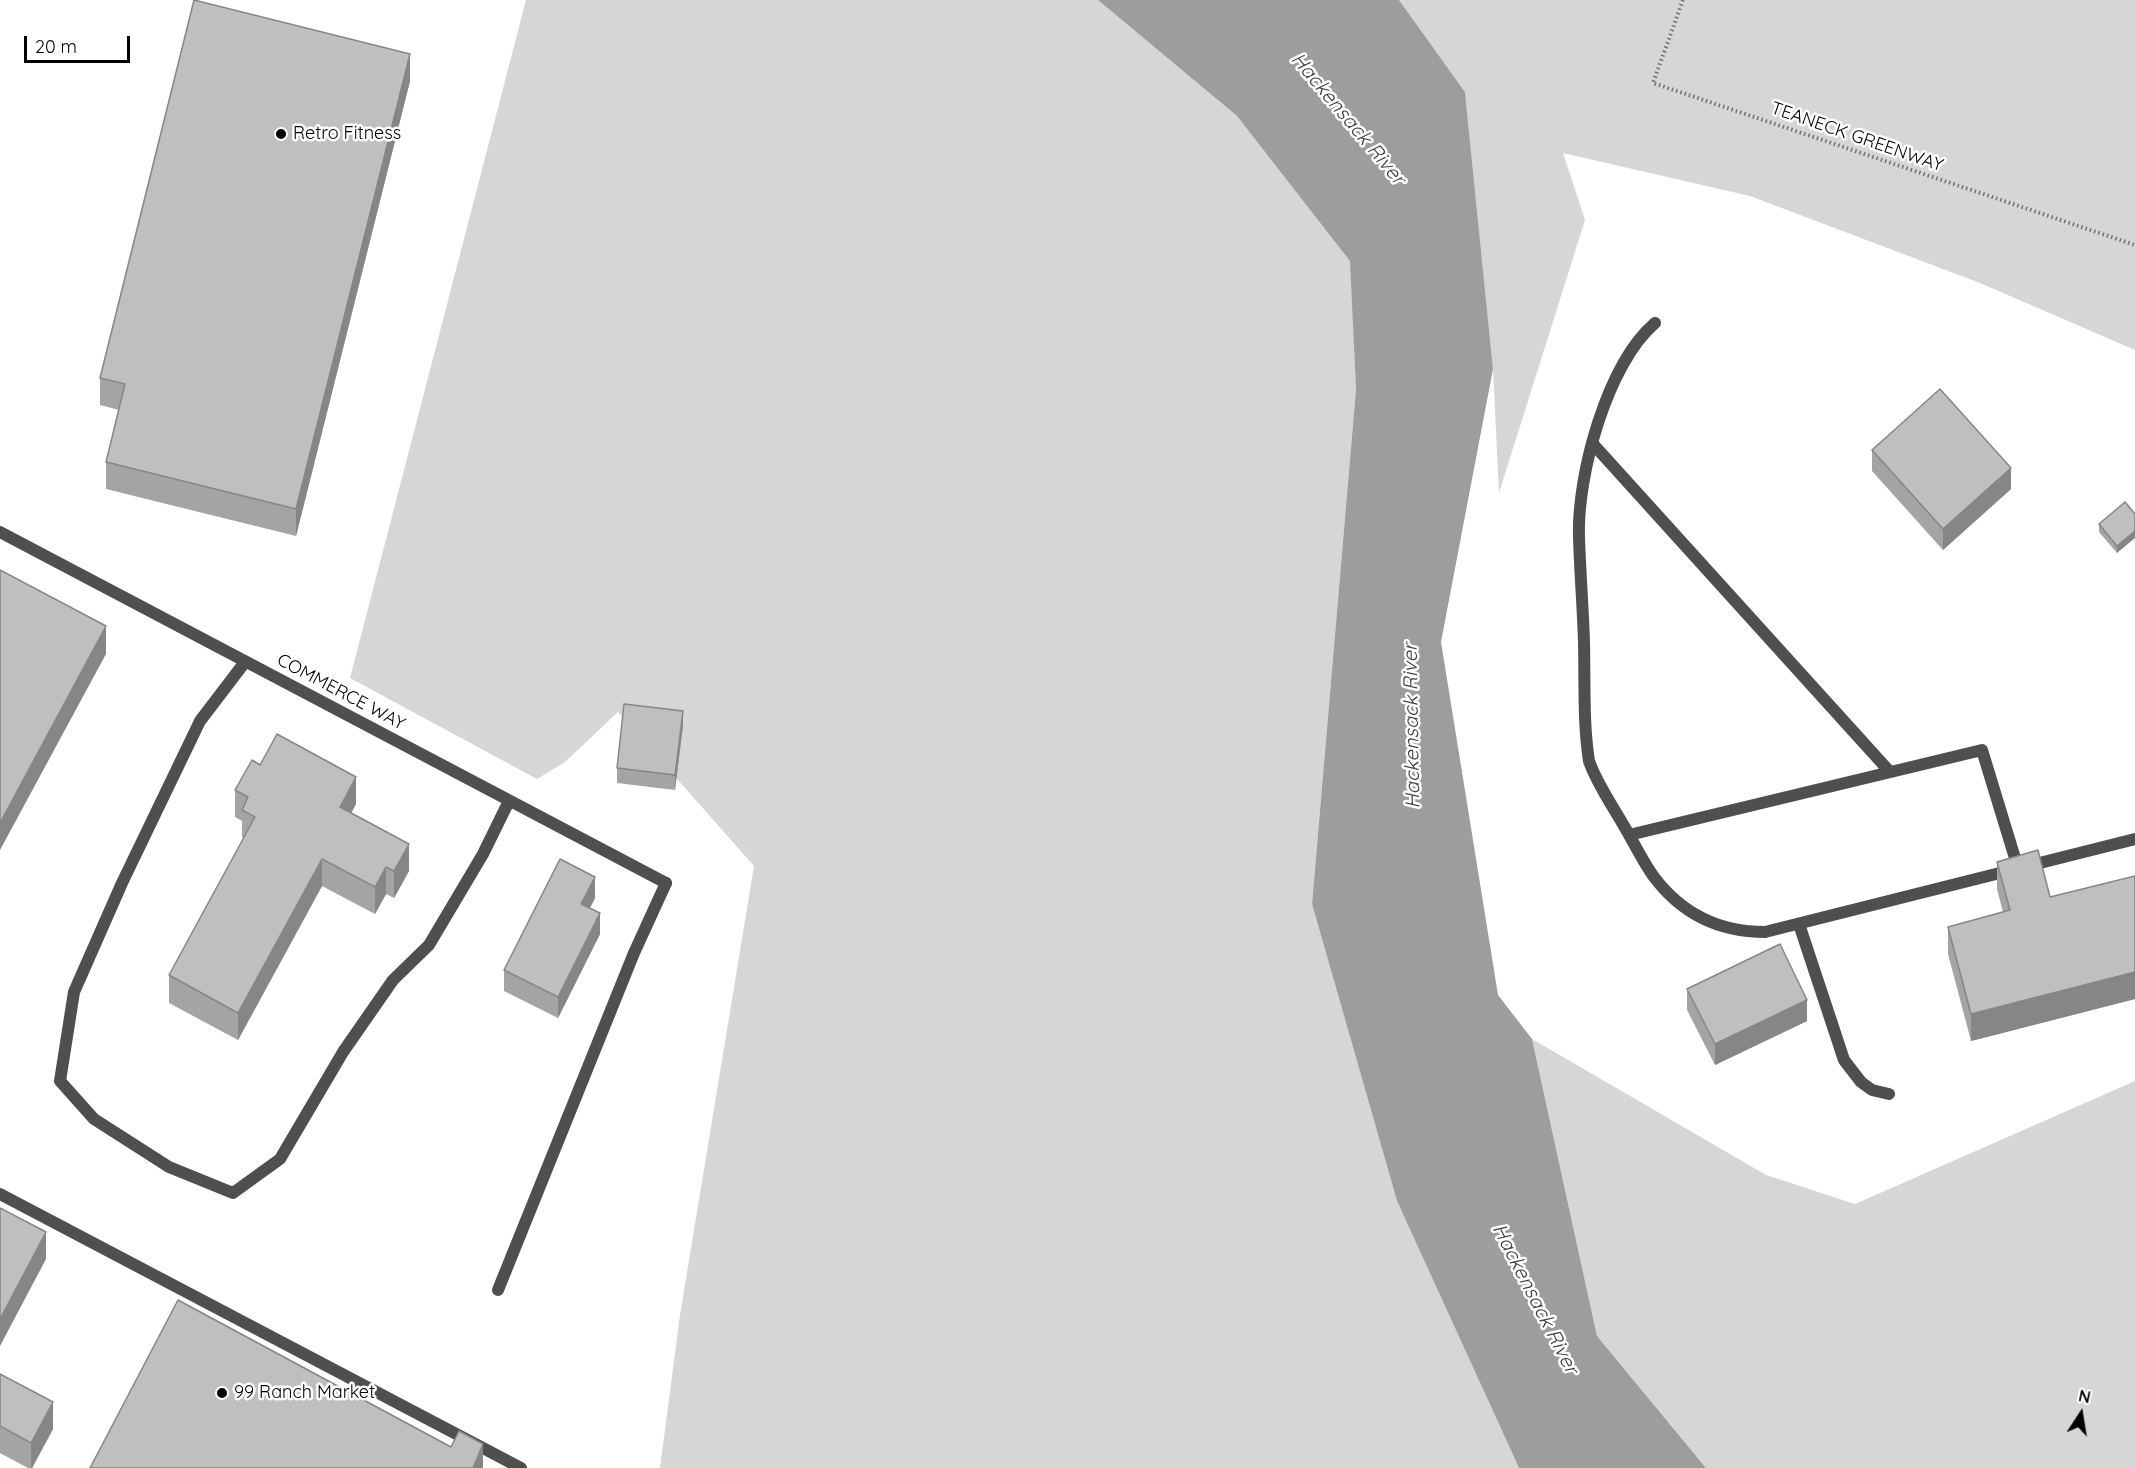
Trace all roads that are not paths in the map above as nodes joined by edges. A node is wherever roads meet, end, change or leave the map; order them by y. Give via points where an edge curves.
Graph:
1 (1655, 323) dead end
2 (1593, 444) junction
3 (0, 532) edge
4 (245, 662) junction
5 (1890, 772) junction
6 (509, 801) junction
7 (1629, 835) junction
8 (2135, 839) edge
9 (2018, 868) junction
10 (1799, 924) junction
11 (1889, 1095) dead end
12 (0, 1194) edge
13 (498, 1290) dead end
14 (521, 1468) edge

1 - 2 street via 1626,357 1608,391
2 - 5 street
2 - 7 street via 1582,493 1579,536 1587,748 1593,773
3 - 4 street, COMMERCE WAY
4 - 6 street, COMMERCE WAY
4 - 6 street via 200,721 112,905 74,992 60,1081 94,1119 169,1167 233,1193 280,1159 393,980 429,945 483,854
5 - 7 street
5 - 9 street via 1982,750
6 - 13 street, COMMERCE WAY via 666,883
7 - 10 street via 1654,877 1690,912 1725,928 1751,932
8 - 9 street
9 - 10 street
10 - 11 street via 1844,1060 1861,1082
12 - 14 street

